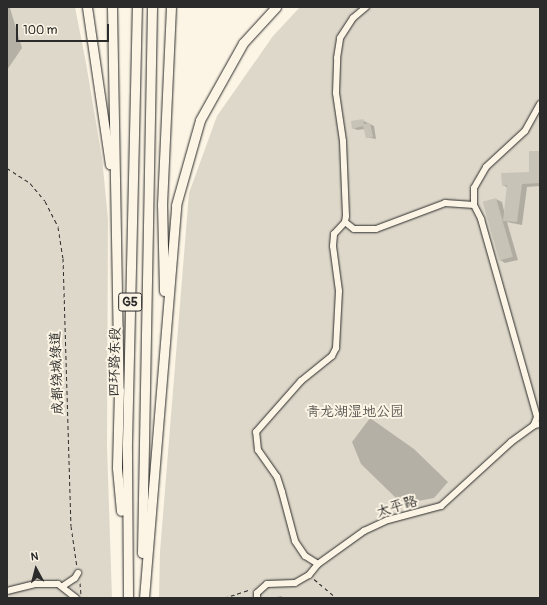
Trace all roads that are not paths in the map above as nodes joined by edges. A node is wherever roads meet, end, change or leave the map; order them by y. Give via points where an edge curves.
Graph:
1 (87, 7) edge
2 (112, 7) edge
3 (137, 7) edge
4 (152, 7) edge
5 (172, 7) edge
6 (276, 7) edge
7 (366, 7) edge
8 (540, 104) edge
9 (474, 205) junction
10 (116, 208) junction
11 (345, 222) junction
12 (165, 345) junction
13 (537, 425) edge
14 (318, 564) junction
15 (127, 568) junction
16 (78, 573) road end
17 (63, 586) junction
18 (7, 591) edge
19 (76, 598) edge
20 (128, 598) edge
21 (143, 598) edge
22 (257, 598) edge

1 - 10 highway
2 - 10 highway
3 - 15 highway, 四环路东段 / G5 via 127,443
4 - 21 highway, G5
5 - 12 highway via 162,205
6 - 12 highway via 243,43 200,120 176,205
7 - 11 street via 353,18 340,38 337,58 336,93 343,141
8 - 9 street via 525,131 486,168 474,188
9 - 11 street via 445,203 376,229 354,229
9 - 13 street via 481,219 537,417
10 - 15 highway via 119,390 117,468
11 - 14 street via 334,234 333,246 339,291 336,348 332,356 301,381 256,432 258,450 277,477 295,540 305,556
12 - 21 highway
13 - 14 street, 太平路 via 511,442 441,506 388,520 364,530
14 - 22 street, 太平路 via 309,575 295,583 267,584 257,593
15 - 20 highway, 四环路东段 / G5
16 - 17 street
17 - 18 street via 36,584
17 - 19 street

